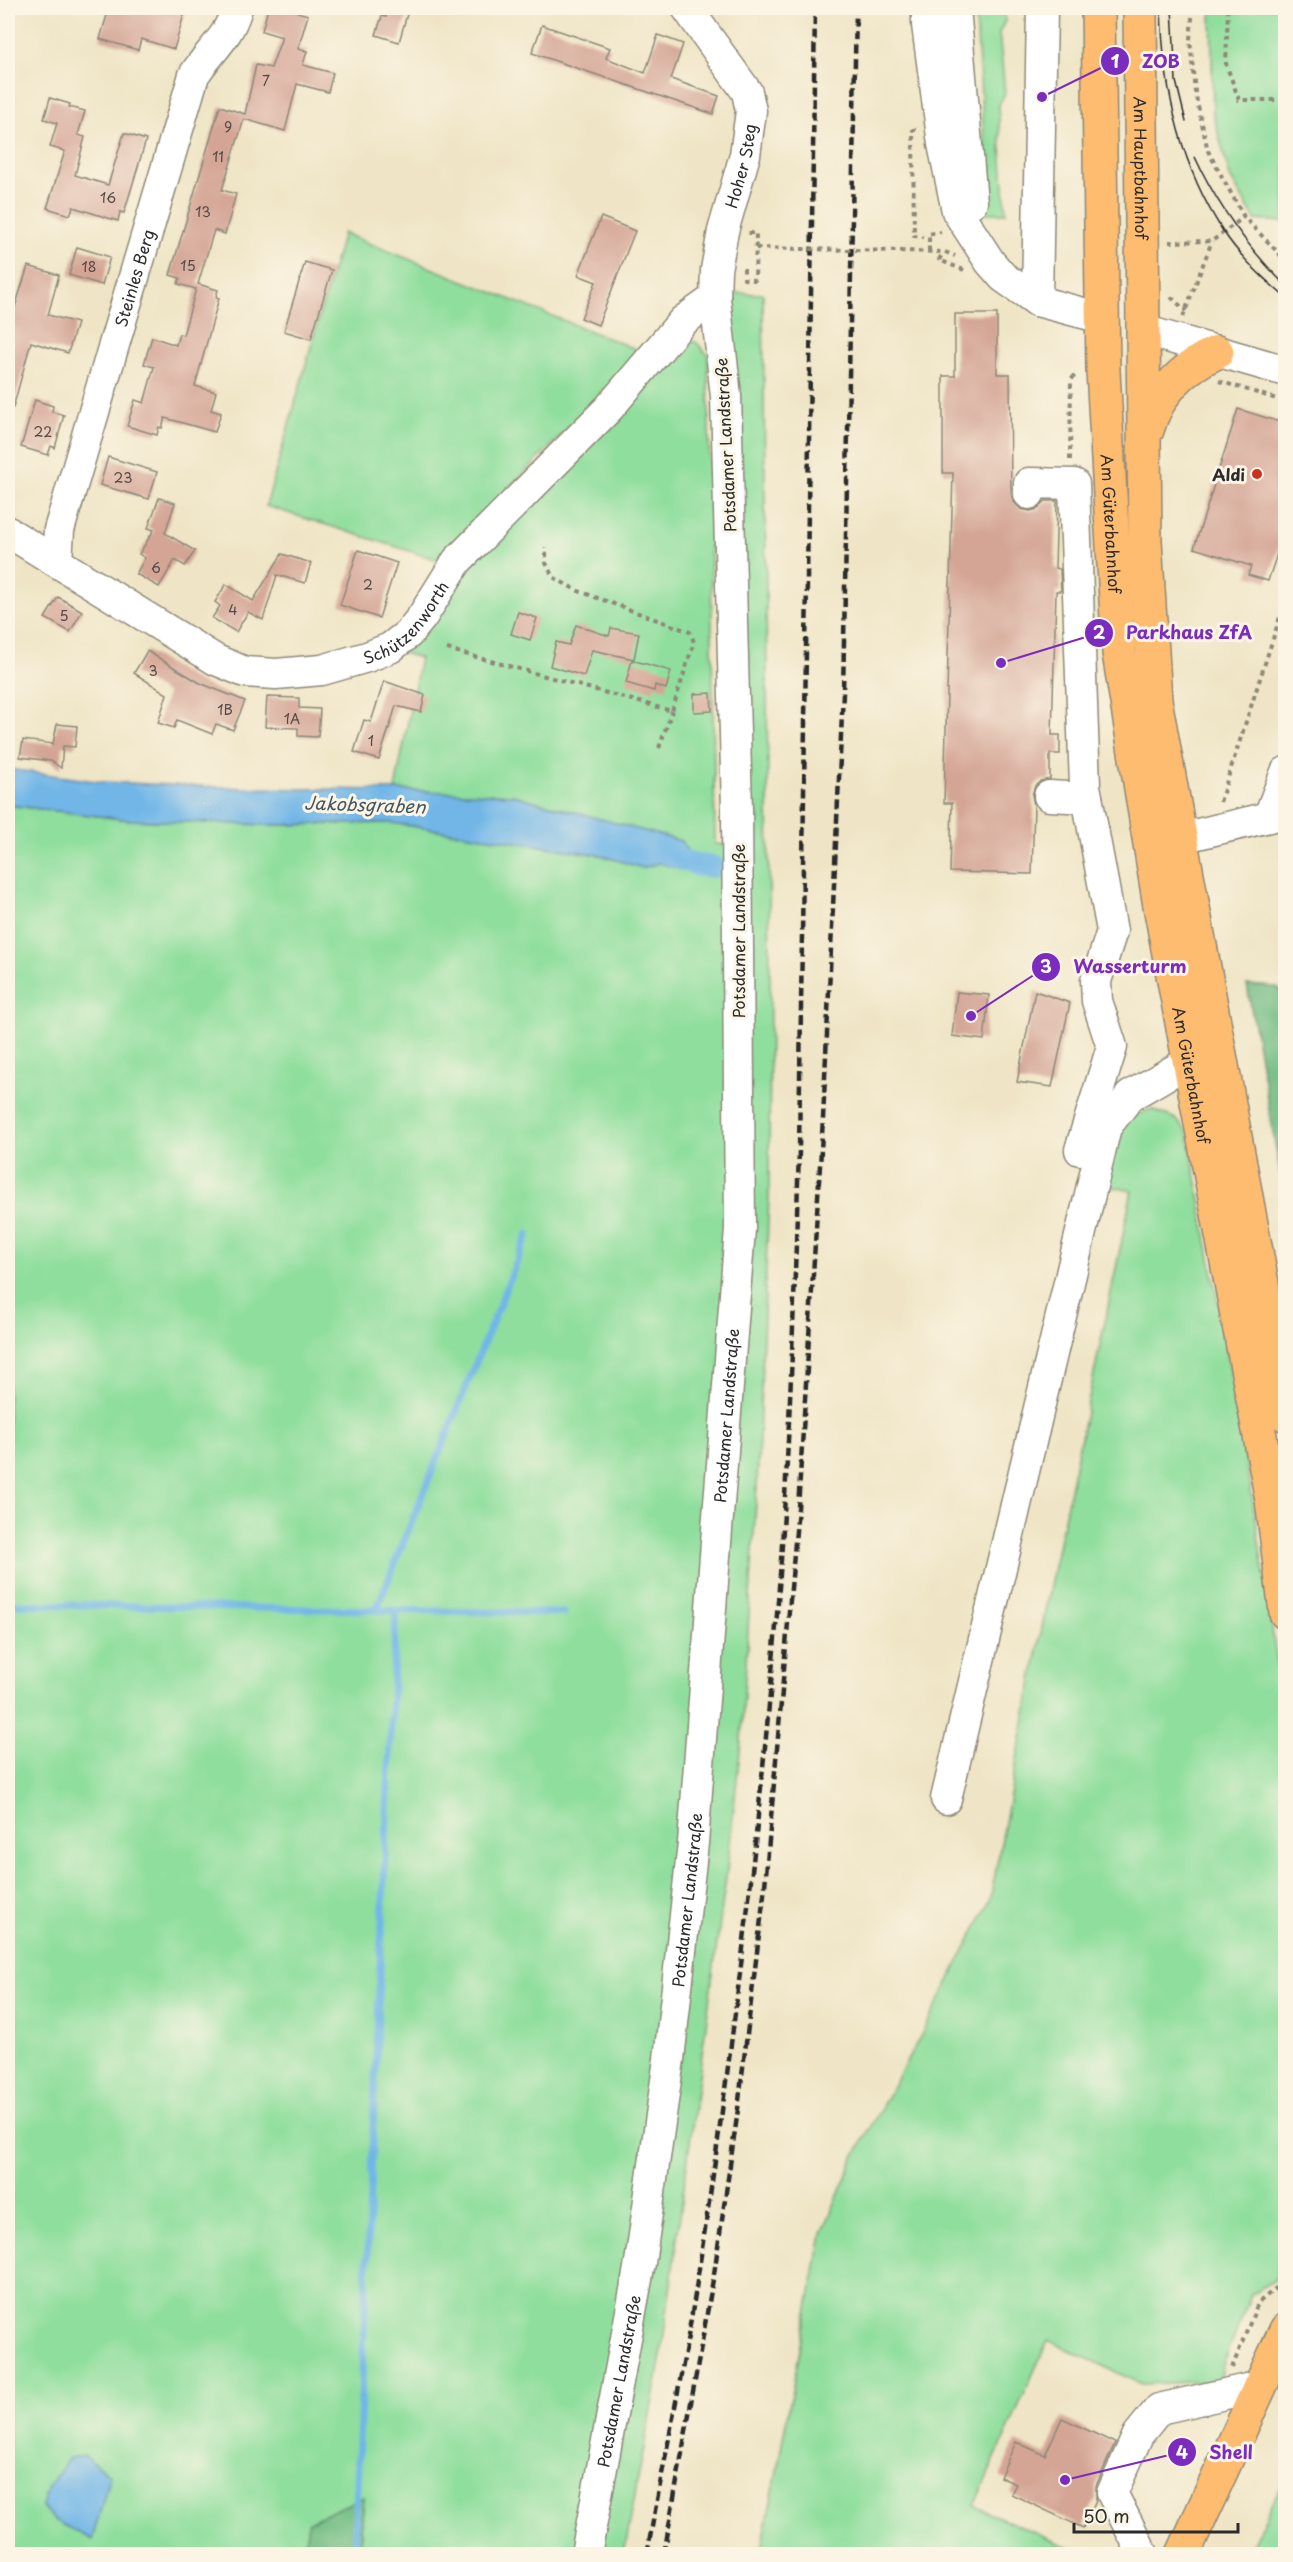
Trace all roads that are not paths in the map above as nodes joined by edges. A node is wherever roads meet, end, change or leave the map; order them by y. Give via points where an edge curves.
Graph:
1 (237, 8) edge
2 (687, 8) edge
3 (927, 8) edge
4 (955, 8) edge
5 (1042, 8) edge
6 (1098, 8) edge
7 (1140, 8) edge
8 (968, 253) junction
9 (725, 282) junction
10 (1037, 301) junction
11 (1102, 318) junction
12 (1143, 330) junction
13 (1213, 365) junction
14 (1286, 371) edge
15 (1144, 455) junction
16 (1029, 494) dead end
17 (8, 532) edge
18 (57, 561) junction
19 (1286, 772) edge
20 (1049, 796) dead end
21 (1087, 798) junction
22 (1277, 814) edge
23 (1195, 835) junction
24 (1205, 1058) junction
25 (1091, 1183) junction
26 (1286, 1414) edge
27 (1286, 1613) edge
28 (946, 1799) dead end
29 (1286, 2330) edge
30 (1245, 2389) junction
31 (586, 2554) edge
32 (1143, 2554) edge
33 (1183, 2554) edge

1 - 18 street, Steinles Berg via 225,38 194,75 59,530
2 - 9 street, Hoher Steg via 747,92 751,111 745,154 723,231
3 - 8 street via 943,144
4 - 8 street
5 - 10 street
6 - 11 main road
7 - 12 main road, Am Hauptbahnhof
8 - 10 street
9 - 18 street, Schützenworth via 683,321 609,408 456,561 422,618 390,648 322,670 245,672 216,660
9 - 31 street, Potsdamer Landstraße via 740,1228 693,1843 669,2059 640,2263
10 - 11 street
11 - 12 main road
11 - 24 main road, Am Güterbahnhof via 1119,653 1160,906
12 - 13 street via 1175,340
12 - 15 main road, Am Güterbahnhof
13 - 14 street
13 - 15 main road via 1186,369 1161,398 1151,416
15 - 23 main road, Am Güterbahnhof via 1155,700
16 - 21 street via 1029,483 1074,484
17 - 18 street, Schützenworth
19 - 22 street
20 - 21 street
21 - 25 street via 1112,931 1096,981 1097,1000 1112,1047 1072,1175
22 - 23 street
23 - 24 main road, Am Güterbahnhof
24 - 25 street via 1130,1096 1106,1127
24 - 26 main road, Am Güterbahnhof
24 - 27 main road, Am Güterbahnhof
25 - 28 street
29 - 30 main road
30 - 32 street via 1159,2409 1138,2435 1112,2493
30 - 33 main road

